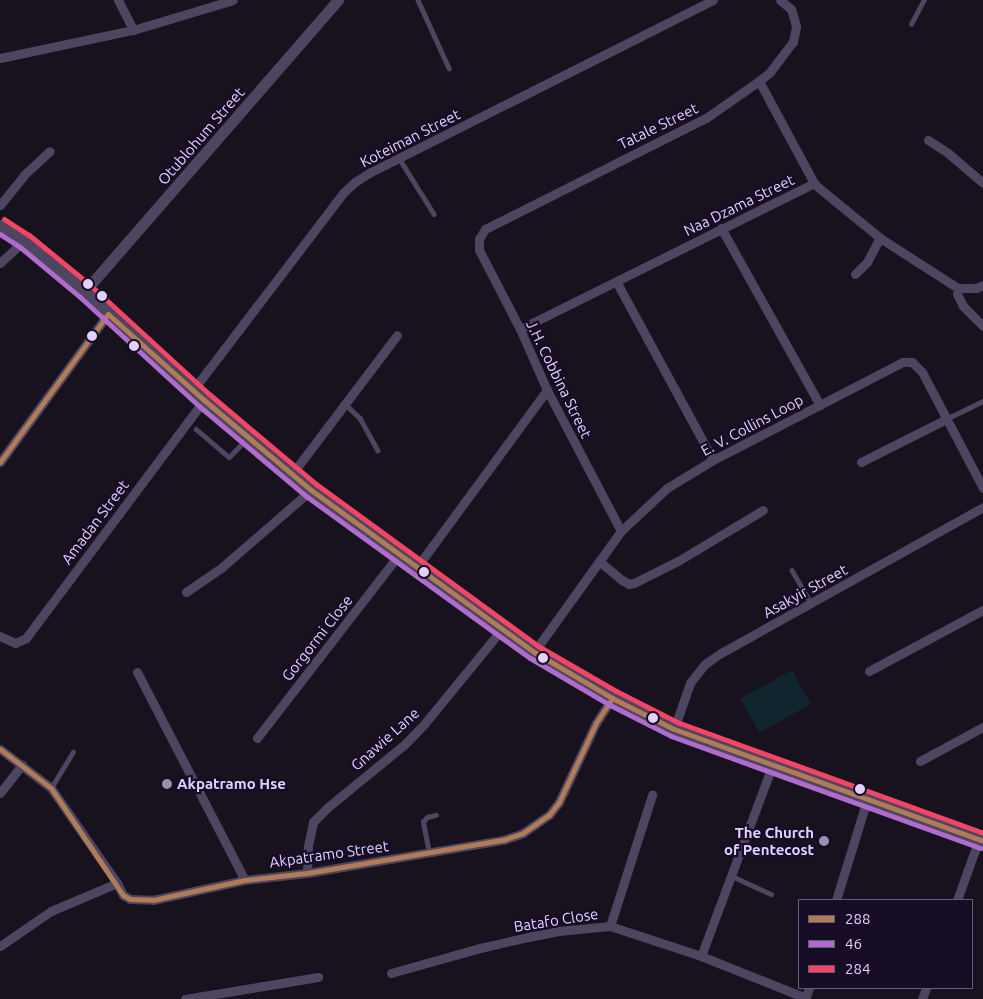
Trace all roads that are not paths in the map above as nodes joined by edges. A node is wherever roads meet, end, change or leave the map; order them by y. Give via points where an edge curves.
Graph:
1 (118, 0) edge
2 (233, 0) edge
3 (338, 0) edge
4 (418, 0) edge
5 (713, 0) edge
6 (780, 0) edge
7 (924, 0) edge
8 (911, 24) dead end
9 (133, 30) junction
10 (0, 58) edge
11 (449, 68) dead end
12 (758, 82) junction
13 (928, 140) dead end
14 (50, 151) dead end
15 (400, 158) junction
16 (814, 183) junction
17 (983, 183) edge
18 (0, 205) edge
19 (434, 214) dead end
20 (0, 225) edge
21 (721, 228) junction
22 (479, 238) joint
23 (880, 238) junction
24 (24, 242) junction
25 (0, 262) edge
26 (855, 274) dead end
27 (617, 282) junction
28 (983, 285) edge
29 (958, 288) junction
30 (85, 291) junction
31 (108, 314) junction
32 (983, 326) edge
33 (520, 329) junction
34 (397, 335) dead end
35 (194, 390) junction
36 (547, 390) junction
37 (204, 400) junction
38 (983, 401) edge
39 (345, 404) junction
40 (820, 404) junction
41 (946, 419) junction
42 (196, 429) dead end
43 (248, 437) junction
44 (378, 450) dead end
45 (713, 460) junction
46 (0, 462) edge
47 (861, 462) dead end
48 (292, 474) junction
49 (983, 488) edge
50 (312, 490) junction
51 (983, 508) edge
52 (763, 510) dead end
53 (621, 531) junction
54 (399, 554) junction
55 (599, 561) junction
56 (417, 567) junction
57 (792, 570) dead end
58 (186, 592) dead end
59 (810, 603) junction
60 (983, 610) edge
61 (501, 630) junction
62 (0, 636) edge
63 (534, 652) junction
64 (137, 672) dead end
65 (869, 672) dead end
66 (612, 698) junction
67 (983, 728) edge
68 (674, 729) junction
69 (257, 738) dead end
70 (0, 749) edge
71 (74, 752) dead end
72 (920, 761) dead end
73 (22, 765) junction
74 (772, 766) junction
75 (51, 788) junction
76 (0, 793) edge
77 (652, 795) dead end
78 (868, 800) junction
79 (436, 815) dead end
80 (981, 840) edge
81 (429, 853) junction
82 (307, 873) junction
83 (731, 875) junction
84 (245, 880) junction
85 (117, 883) junction
86 (771, 894) dead end
87 (836, 899) edge
88 (957, 899) edge
89 (610, 926) junction
90 (0, 946) edge
91 (700, 956) junction
92 (391, 973) dead end
93 (318, 977) dead end
94 (185, 999) edge
95 (806, 999) edge

1 - 9 street
2 - 9 street
3 - 30 street, Otublohum Street
4 - 11 lane
5 - 15 street, Koteiman Street
6 - 12 street, Tatale Street via 791,9 796,26 793,42
7 - 8 lane
9 - 10 street
12 - 16 street
12 - 22 street, Tatale Street via 706,118 484,229
13 - 17 street
14 - 18 street via 24,175
15 - 19 lane
15 - 35 street, Koteiman Street via 369,173 343,193
16 - 21 street, Naa Dzama Street
16 - 23 street, Naa Dzama Street
20 - 24 street
21 - 27 street, Naa Dzama Street
21 - 40 street
22 - 33 street, J.H. Cobbina Street via 479,250
23 - 26 street via 868,262
23 - 29 street, Naa Dzama Street
24 - 25 street
24 - 30 street
27 - 33 street, Naa Dzama Street
27 - 45 street
28 - 29 street
29 - 32 street via 957,294 963,306
30 - 31 street
31 - 35 street
31 - 46 street
33 - 36 street, J.H. Cobbina Street
34 - 39 street
35 - 37 street
36 - 53 street, J.H. Cobbina Street
36 - 56 street
37 - 43 street
37 - 62 street, Amadan Street via 26,638 15,643
38 - 41 lane
39 - 44 lane via 360,418
39 - 48 street
40 - 41 street, E. V. Collins Loop via 903,362 912,362 922,372
40 - 45 street, E. V. Collins Loop
41 - 47 street
41 - 49 street, E. V. Collins Loop
42 - 43 lane via 229,457
43 - 48 street
45 - 53 street, E. V. Collins Loop via 667,488
48 - 50 street
50 - 54 street
50 - 58 street via 221,568
51 - 59 street, Asakyir Street
52 - 55 street via 678,561 634,583 622,580
53 - 55 street, E. V. Collins Loop
54 - 56 street
54 - 69 street, Gorgormi Close
55 - 63 street, E. V. Collins Loop
56 - 61 street
57 - 59 lane
59 - 68 street, Asakyir Street via 705,664 690,683
60 - 65 street
61 - 63 street
61 - 82 street, Gnawie Lane via 405,744 313,822
63 - 66 street
64 - 84 street
66 - 68 street
66 - 81 street, Akpatramo Street via 596,723 559,802 544,820 503,840
67 - 72 street
68 - 74 street
70 - 73 street, Akpatramo Street
71 - 75 lane
73 - 75 street, Akpatramo Street
73 - 76 street
74 - 78 street
74 - 83 street
75 - 85 street, Akpatramo Street
77 - 89 street
78 - 80 street
78 - 87 street
79 - 81 lane via 427,817 423,822
80 - 88 street
81 - 82 street, Akpatramo Street
82 - 84 street, Akpatramo Street
83 - 86 lane
83 - 91 street
84 - 85 street, Akpatramo Street via 153,900 130,899 123,895
85 - 90 street via 51,911
89 - 91 street, Batafo Close
89 - 92 street, Batafo Close via 528,937
91 - 95 street, Batafo Close
93 - 94 street

